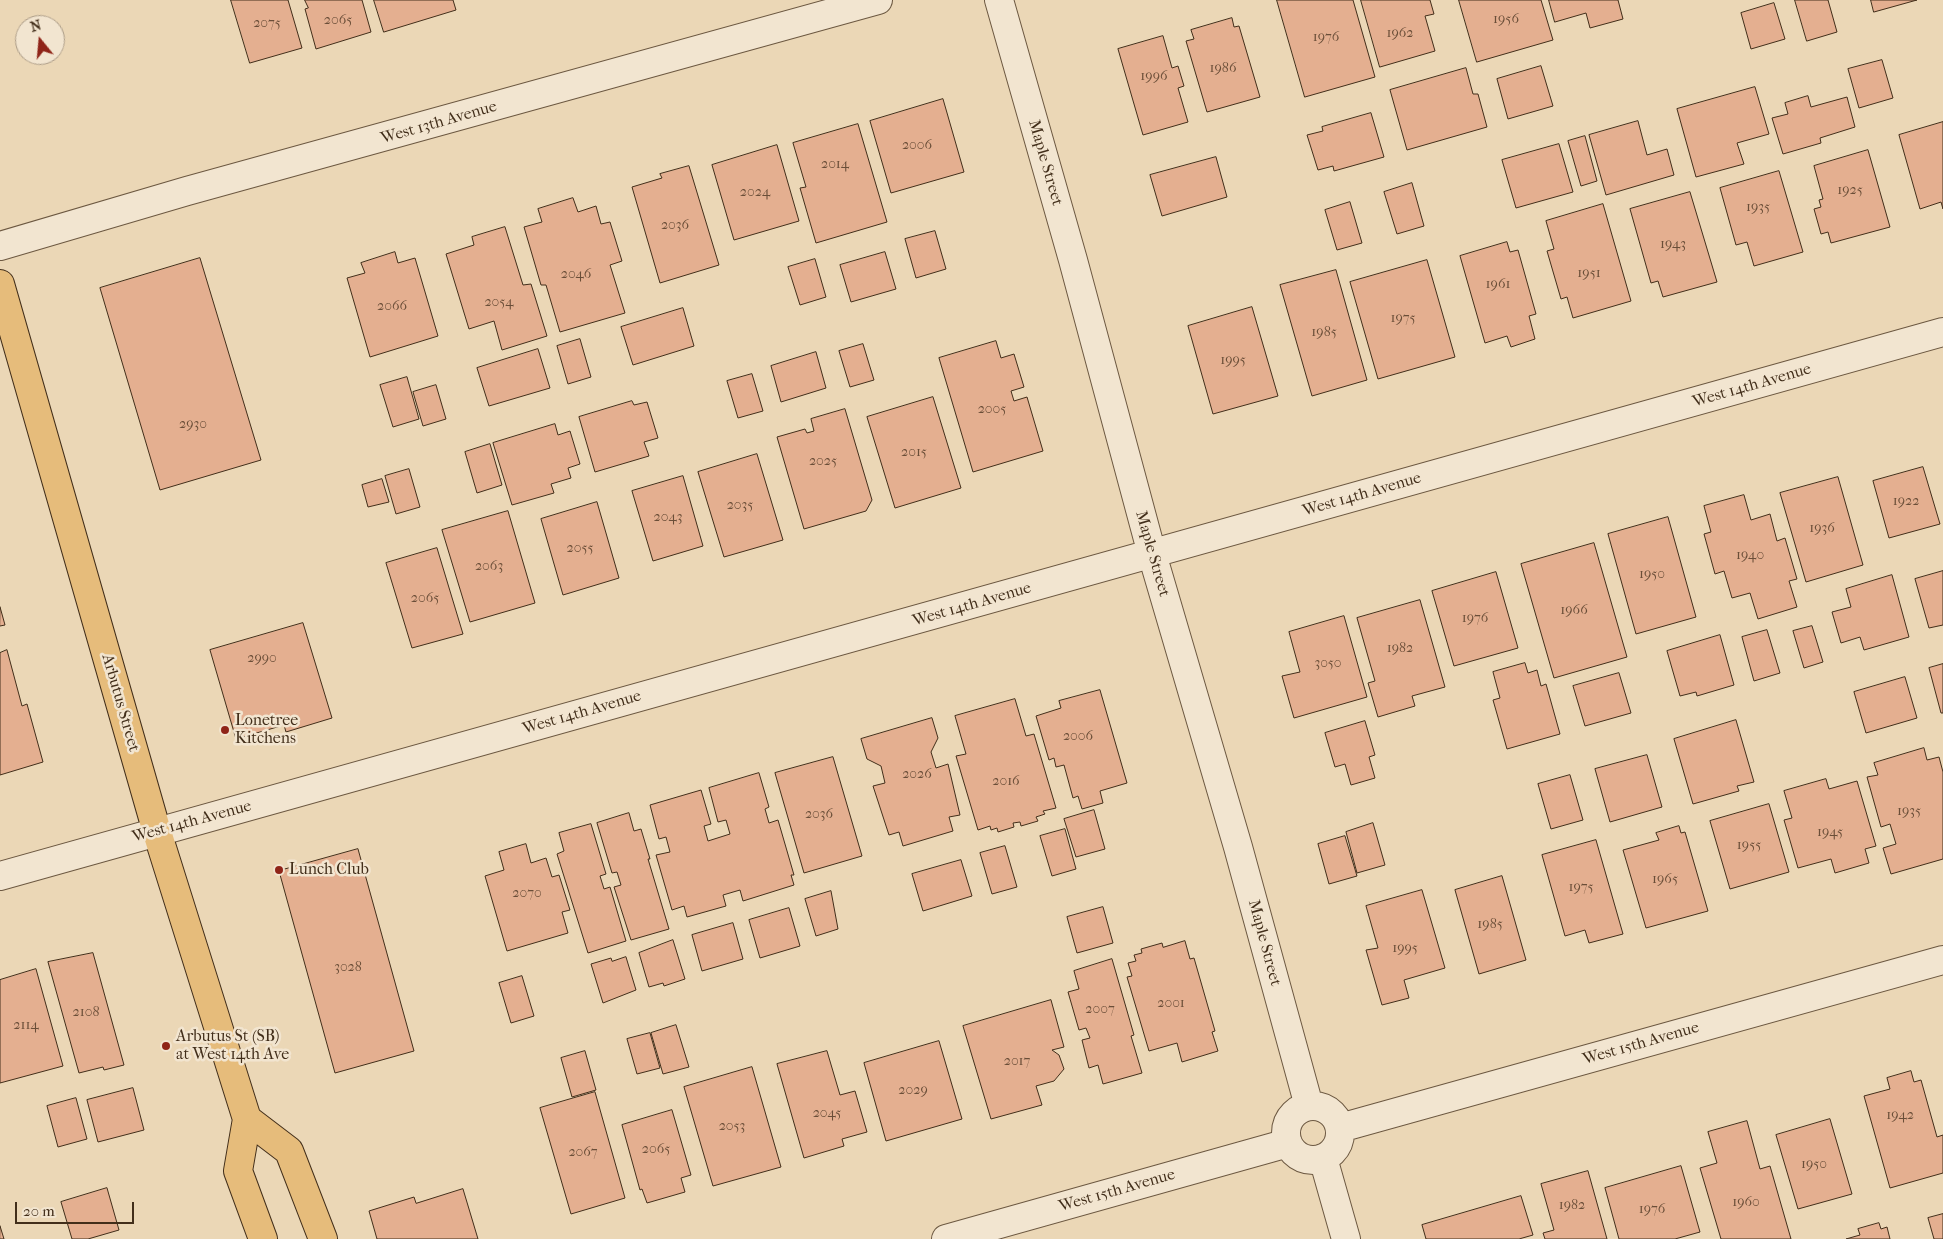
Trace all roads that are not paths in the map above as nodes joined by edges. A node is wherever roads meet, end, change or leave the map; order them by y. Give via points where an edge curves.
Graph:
1 (878, 0) edge
2 (999, 0) edge
3 (0, 246) edge
4 (0, 284) edge
5 (1943, 332) edge
6 (1152, 554) junction
7 (157, 832) junction
8 (0, 876) edge
9 (1943, 960) edge
10 (1309, 1106) junction
11 (247, 1119) junction
12 (1340, 1128) junction
13 (1288, 1143) junction
14 (1323, 1158) junction
15 (263, 1239) edge
16 (323, 1239) edge
17 (946, 1239) edge
18 (1346, 1239) edge

1 - 3 street, West 13th Avenue via 178,193
2 - 6 street, Maple Street
4 - 7 main road, Arbutus Street
5 - 6 street, West 14th Avenue
6 - 7 street, West 14th Avenue
6 - 10 street, Maple Street via 1238,847
7 - 8 street, West 14th Avenue
7 - 11 main road, Arbutus Street
9 - 12 street, West 15th Avenue
10 - 12 street via 1325,1108 1332,1113
10 - 13 street via 1301,1108 1286,1127
11 - 15 main road, Arbutus Street via 238,1171
11 - 16 main road via 289,1151
12 - 14 street via 1337,1146
13 - 14 street via 1298,1156 1315,1160
13 - 17 street, West 15th Avenue
14 - 18 street

